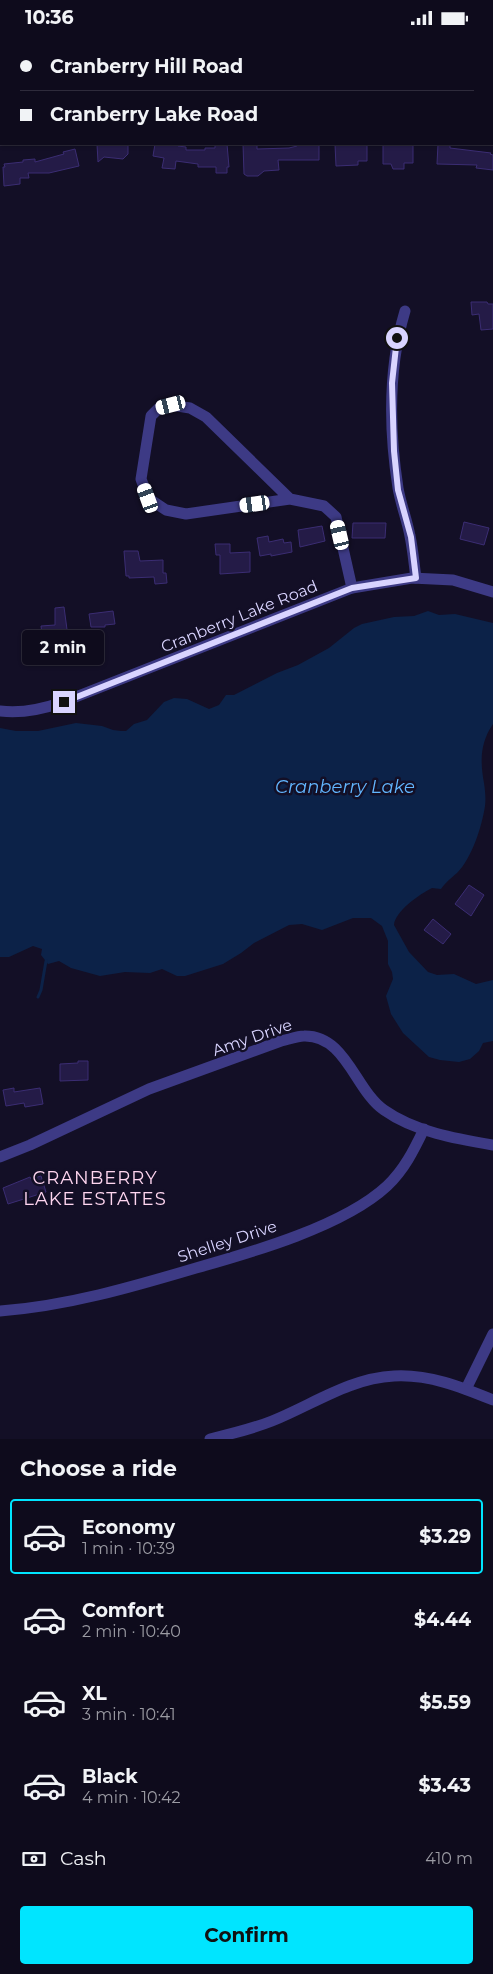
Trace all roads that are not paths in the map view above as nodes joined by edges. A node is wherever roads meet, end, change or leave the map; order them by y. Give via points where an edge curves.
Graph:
1 (405, 311) dead end
2 (290, 499) junction
3 (416, 578) junction
4 (352, 588) junction
5 (493, 593) edge
6 (0, 711) edge
7 (424, 1129) junction
8 (493, 1145) edge
9 (0, 1157) edge
10 (0, 1311) edge
11 (493, 1334) edge
12 (466, 1389) junction
13 (493, 1400) edge
14 (210, 1439) edge

1 - 3 street via 397,338 392,383 394,451 398,490 411,537
2 - 2 street via 186,514 166,511 148,498 141,479 151,416 159,408 171,405 190,408 206,417
2 - 4 street via 324,506 336,517
3 - 4 street, Cranberry Lake Road
3 - 5 street, Cranberry Lake Road via 453,580
4 - 6 street, Cranberry Lake Road via 64,702 24,712
7 - 8 street, Amy Drive
7 - 9 street, Amy Drive via 382,1109 366,1093 330,1042 303,1036 149,1089
7 - 10 street, Shelley Drive via 407,1162 387,1186 334,1220 267,1246 169,1276 76,1300
11 - 12 street
12 - 13 street
12 - 14 street via 412,1376 373,1379 324,1396 273,1421

